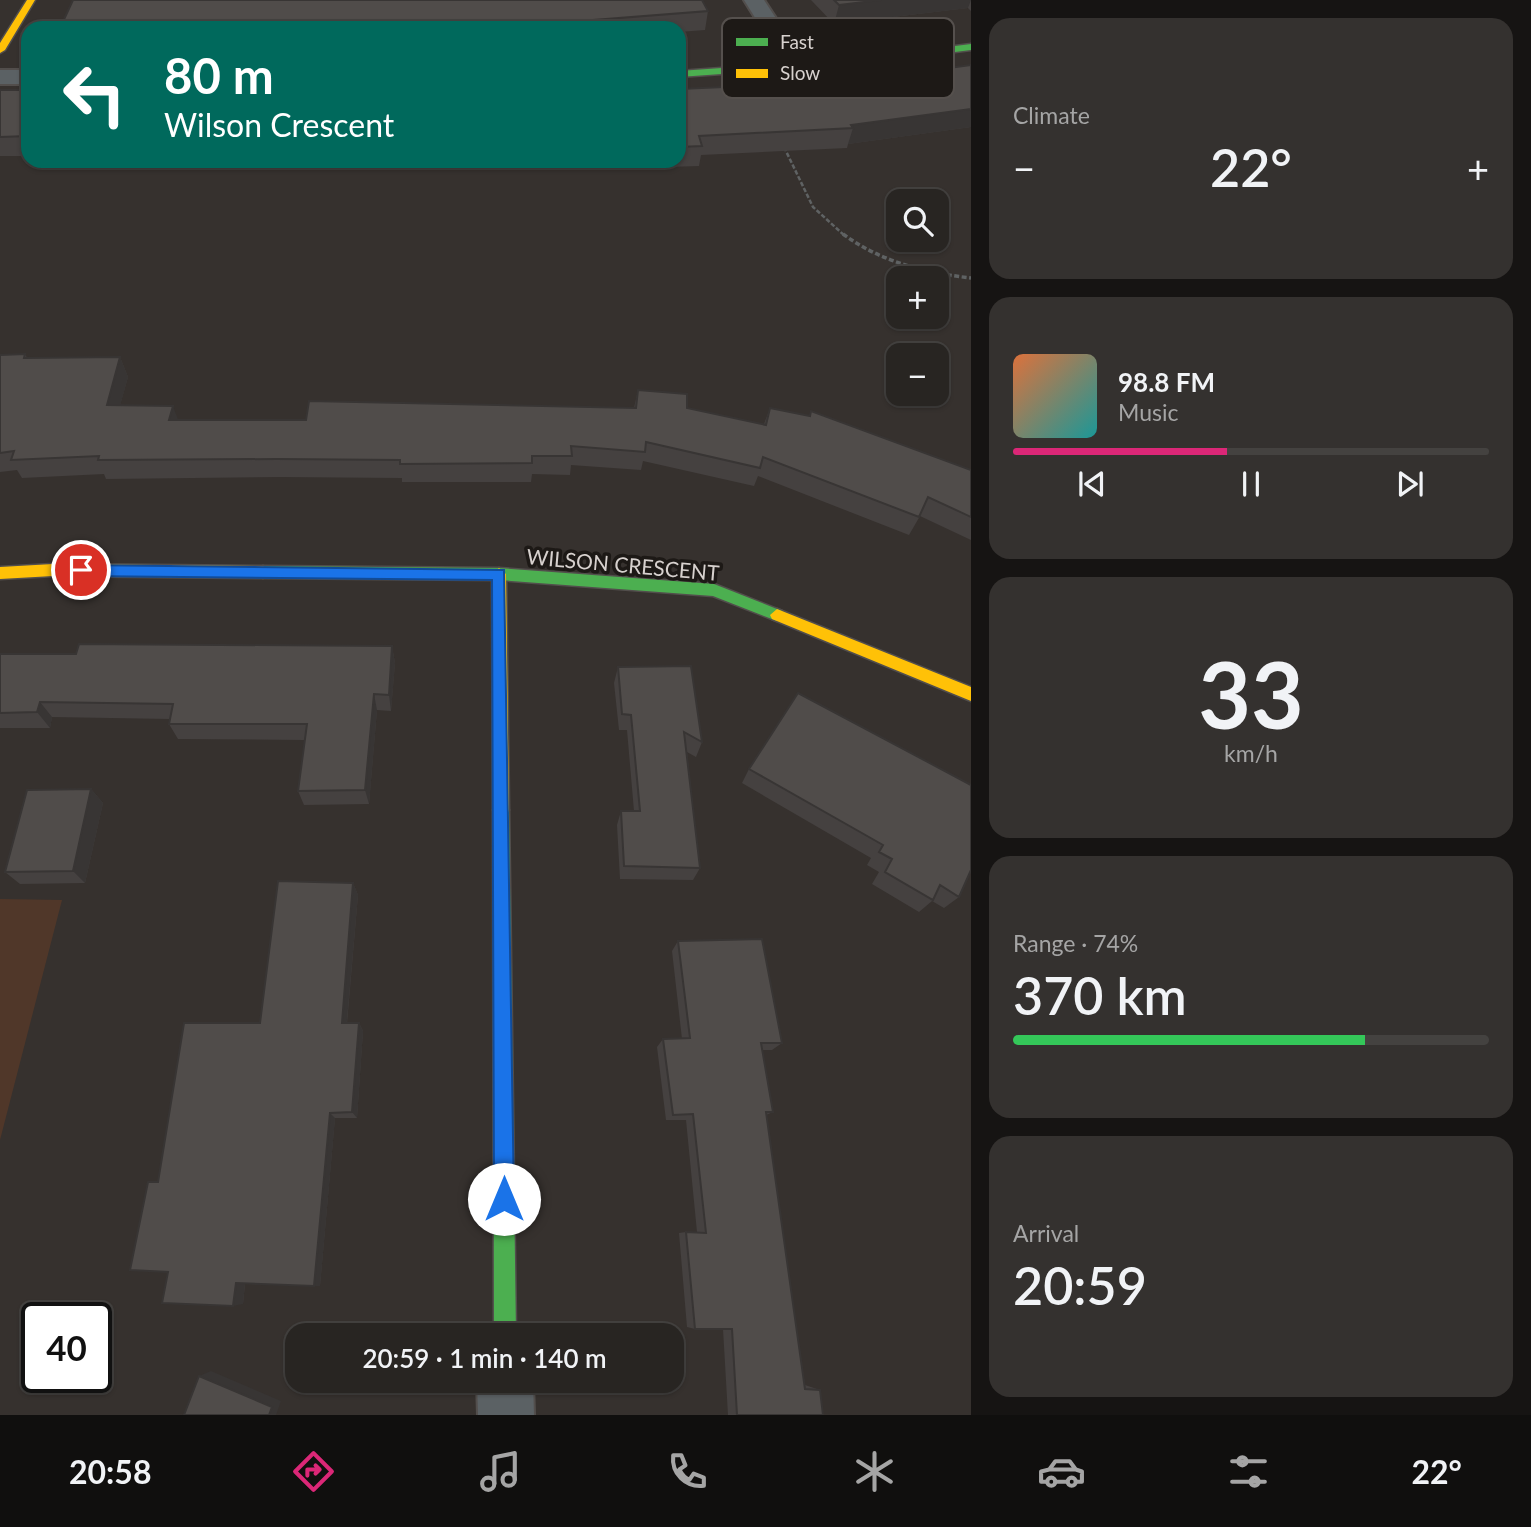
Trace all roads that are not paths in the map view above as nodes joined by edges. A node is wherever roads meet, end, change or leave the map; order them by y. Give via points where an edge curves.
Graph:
1 (31, 0) edge
2 (754, 0) edge
3 (766, 18) edge
4 (0, 50) edge
5 (722, 71) edge
6 (686, 74) edge
7 (0, 77) edge
8 (21, 77) edge
9 (0, 573) edge
10 (499, 574) junction
11 (971, 694) edge
12 (505, 1323) edge
13 (505, 1393) edge
14 (506, 1415) edge

1 - 4 street
2 - 3 street
5 - 6 street
7 - 8 street
9 - 10 street, WILSON CRESCENT
10 - 11 street, WILSON CRESCENT via 713,590
10 - 12 street
13 - 14 street

